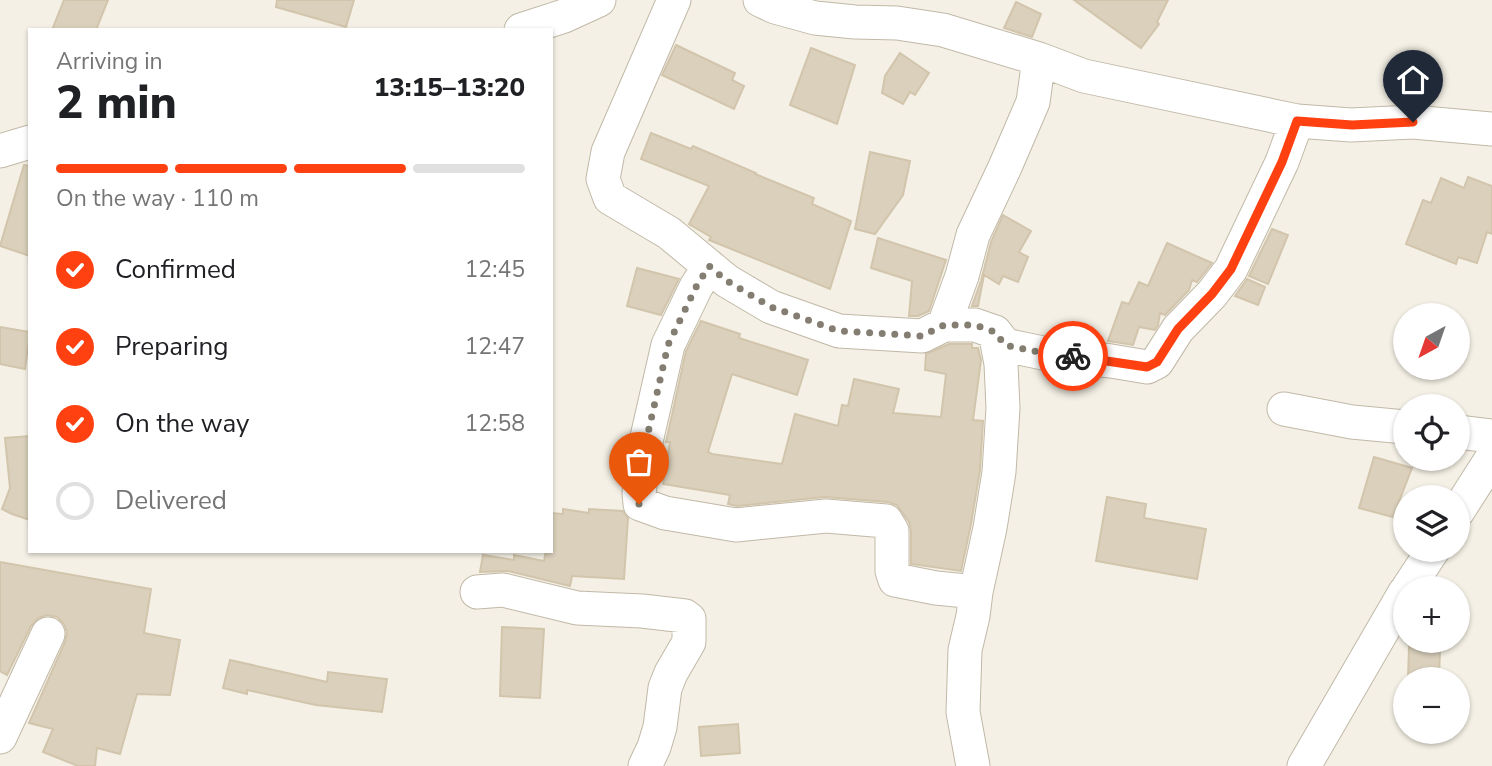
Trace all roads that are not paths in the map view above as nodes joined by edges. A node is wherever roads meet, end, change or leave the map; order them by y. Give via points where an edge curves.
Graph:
1 (599, 0) edge
2 (674, 0) edge
3 (760, 0) edge
4 (527, 28) edge
5 (1039, 59) junction
6 (1297, 121) junction
7 (1492, 129) edge
8 (28, 143) edge
9 (0, 151) edge
10 (709, 266) junction
11 (944, 325) junction
12 (995, 332) junction
13 (1284, 409) dead end
14 (1393, 426) edge
15 (1470, 433) edge
16 (1492, 436) edge
17 (1492, 458) edge
18 (1470, 492) edge
19 (477, 592) dead end
20 (976, 592) junction
21 (1393, 614) edge
22 (48, 634) dead end
23 (0, 737) edge
24 (645, 766) edge
25 (973, 766) edge
26 (1304, 766) edge

1 - 4 street
2 - 10 street via 608,152 603,179 610,198 669,233
3 - 5 street via 814,18 943,30
5 - 6 street via 1084,76
5 - 11 street via 1033,102 973,235
6 - 7 street via 1352,125 1413,122
6 - 12 street via 1231,269 1178,329 1157,362 1147,367 1043,353 1005,345
8 - 9 street
10 - 11 street via 771,307 839,331 922,336
10 - 20 street via 668,345 645,446 639,504 736,525 826,516 886,521 892,531 895,580
11 - 12 street via 975,325
12 - 20 street via 1003,408 999,471
13 - 14 street
15 - 16 street
17 - 18 street
19 - 24 street via 503,590 577,608 653,612 690,620 689,642 665,688 660,727
20 - 25 street via 965,650 963,712
21 - 26 street
22 - 23 street

